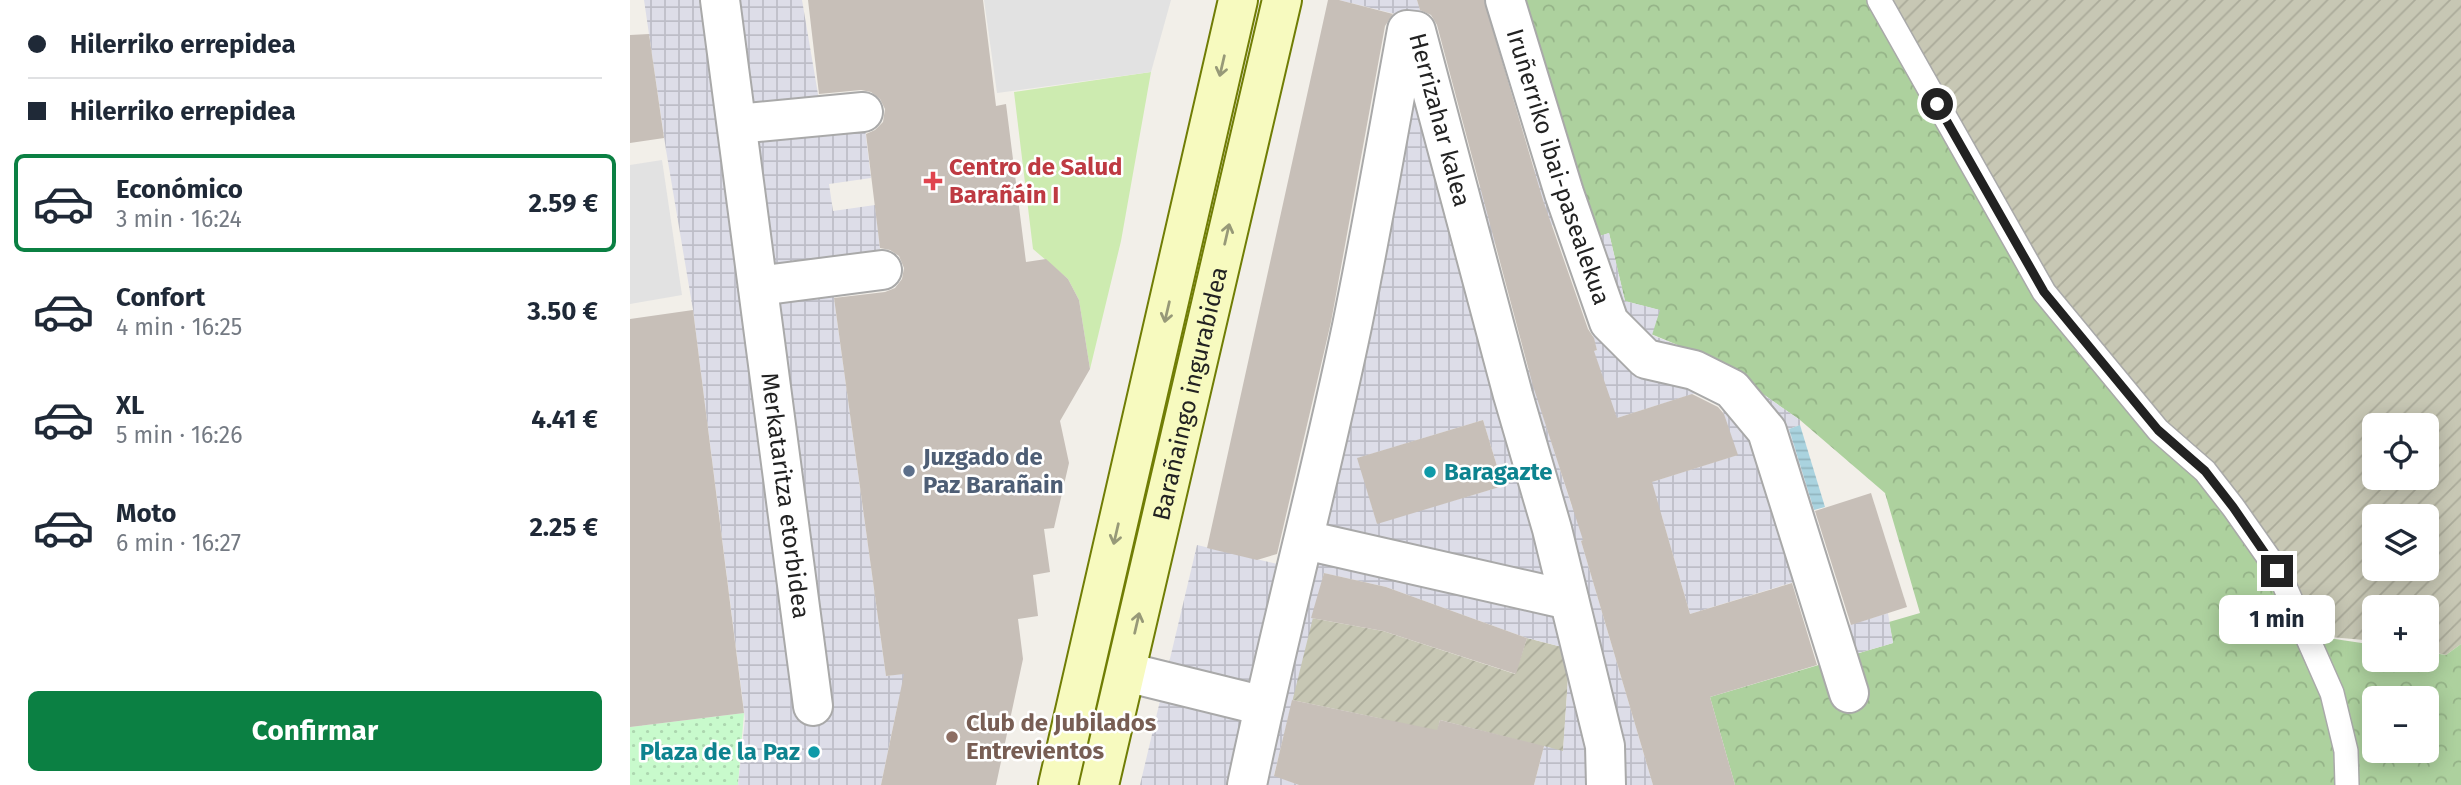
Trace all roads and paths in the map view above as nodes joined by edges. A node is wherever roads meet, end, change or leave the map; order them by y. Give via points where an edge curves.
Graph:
1 (720, 0) edge
2 (1238, 0) edge
3 (1282, 0) edge
4 (1505, 0) edge
5 (1879, 0) edge
6 (863, 112) dead end
7 (737, 124) junction
8 (882, 270) dead end
9 (758, 286) junction
10 (1304, 540) junction
11 (1569, 600) junction
12 (1126, 672) junction
13 (1849, 693) dead end
14 (813, 706) dead end
15 (1264, 706) junction
16 (1058, 785) edge
17 (1099, 785) edge
18 (1247, 785) edge
19 (1606, 785) edge
20 (2347, 785) edge

1 - 7 street, Merkataritza etorbidea
2 -> 16 main road, Barañaingo ingurabidea
12 -> 3 main road, Barañaingo ingurabidea
4 - 13 street, Iruñerriko ibai-pasealekua via 1609,322 1646,359 1695,370 1732,388 1767,431
5 - 20 lane via 2044,292 2158,430 2205,471 2277,571 2332,693 2346,751
6 - 7 street
7 - 9 street, Merkataritza etorbidea
8 - 9 street
9 - 14 street, Merkataritza etorbidea
10 - 11 street
10 - 11 street, Herrizahar kalea via 1352,325 1407,30 1416,31
10 - 15 street, Herrizahar kalea
11 - 19 street, Herrizahar kalea via 1605,746
12 - 15 street
12 - 17 main road, Barañaingo ingurabidea
15 - 18 street, Herrizahar kalea

